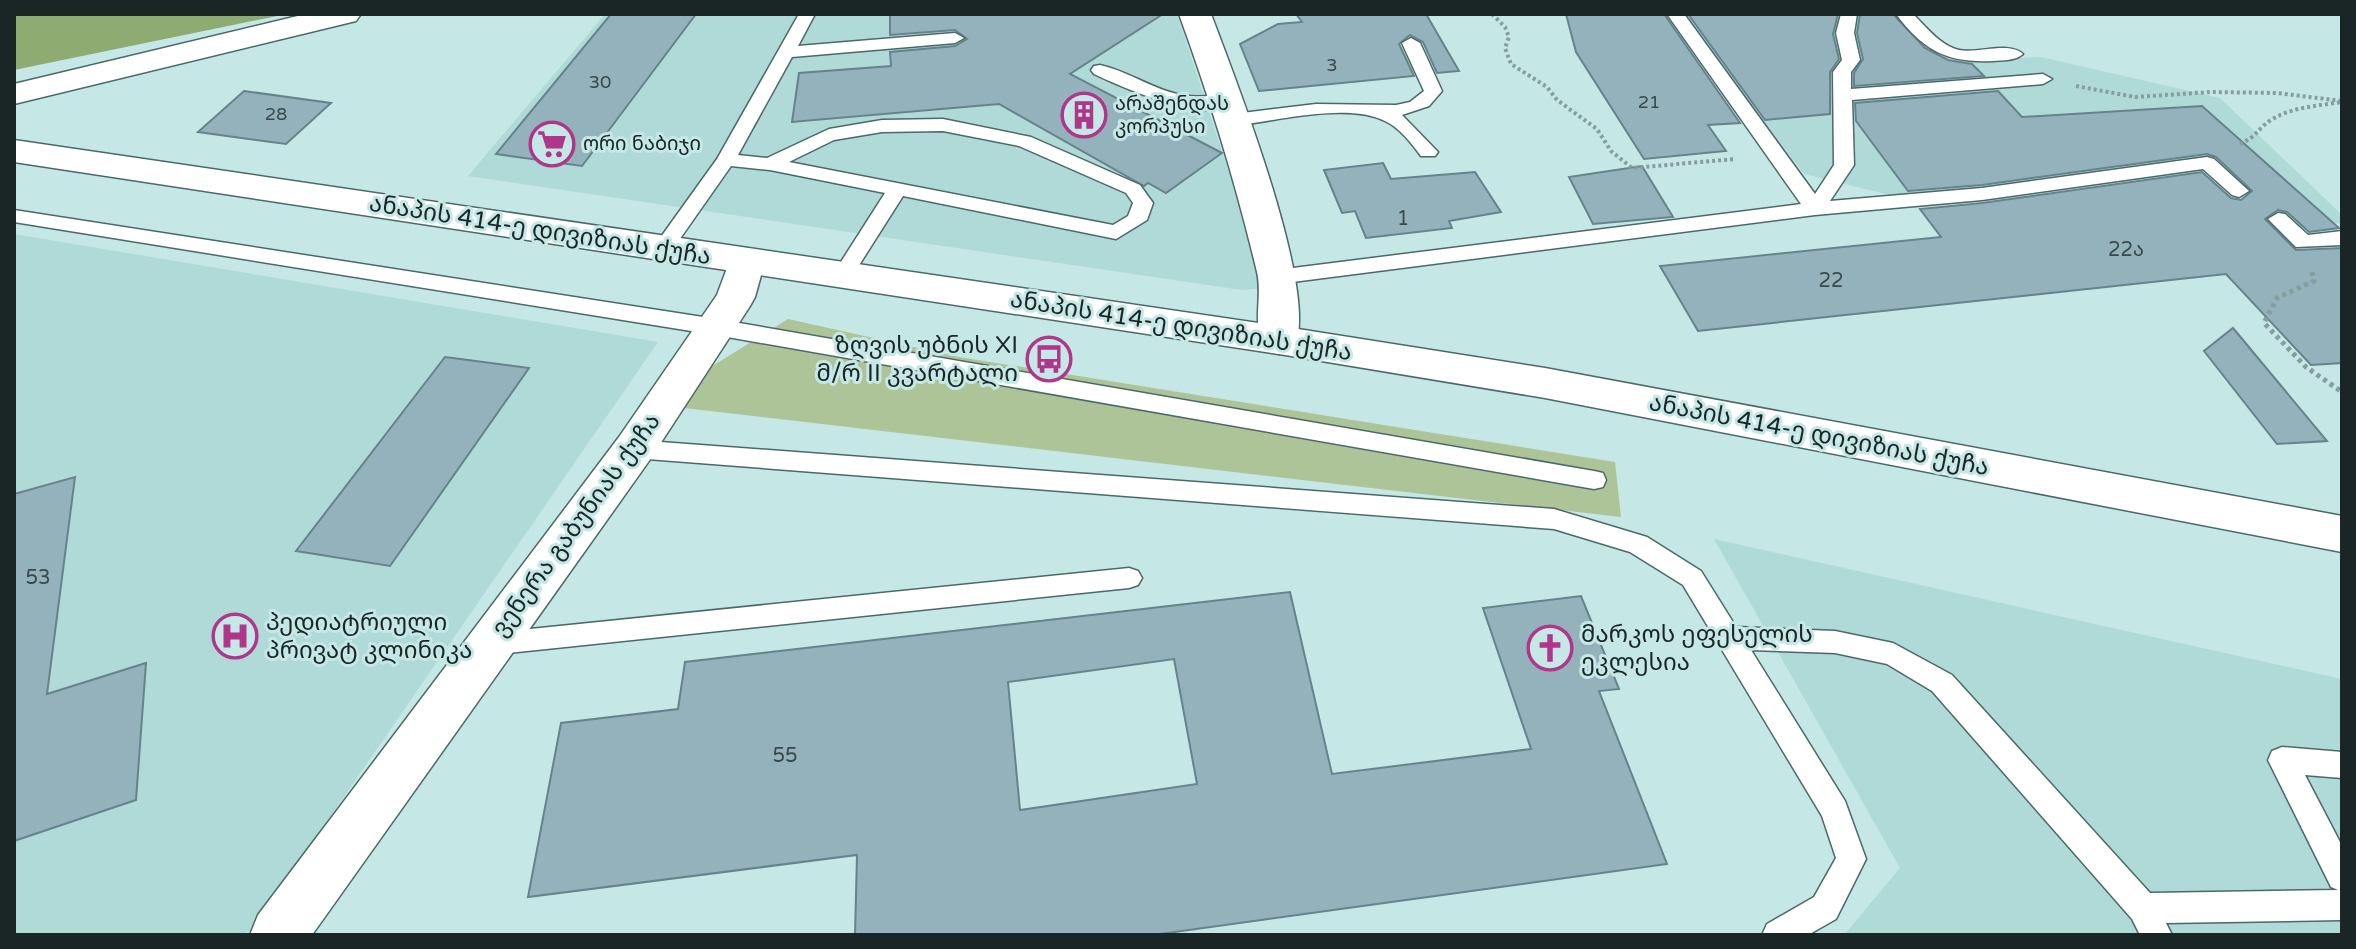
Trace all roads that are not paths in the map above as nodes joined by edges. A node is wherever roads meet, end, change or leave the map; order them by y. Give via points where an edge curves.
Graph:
1 (345, 14) edge
2 (807, 14) edge
3 (1195, 14) edge
4 (1675, 14) edge
5 (1849, 14) edge
6 (1904, 14) edge
7 (955, 38) dead end
8 (1411, 43) dead end
9 (786, 52) junction
10 (2014, 54) dead end
11 (1100, 70) dead end
12 (2043, 79) road end
13 (14, 94) edge
14 (1843, 95) junction
15 (1230, 111) junction
16 (1381, 112) junction
17 (14, 151) edge
18 (1428, 152) dead end
19 (726, 160) junction
20 (770, 164) junction
21 (897, 190) junction
22 (2239, 191) dead end
23 (1815, 209) junction
24 (14, 216) edge
25 (2278, 219) dead end
26 (2342, 238) edge
27 (663, 248) junction
28 (746, 261) junction
29 (842, 276) junction
30 (1277, 277) junction
31 (716, 327) junction
32 (1279, 340) junction
33 (634, 449) junction
34 (1594, 480) dead end
35 (2342, 534) edge
36 (1129, 578) dead end
37 (1730, 638) junction
38 (490, 644) junction
39 (2342, 765) edge
40 (2342, 877) edge
41 (2342, 905) edge
42 (2149, 922) edge
43 (278, 935) edge
44 (1778, 935) edge

1 - 13 main road
2 - 9 lane
3 - 15 main road
4 - 23 lane
5 - 14 lane via 1845,33 1851,60 1842,72
6 - 10 lane via 1955,58
7 - 9 lane
8 - 16 lane via 1433,91 1416,108
9 - 19 lane
11 - 15 lane via 1153,96
12 - 14 lane
14 - 23 lane via 1844,165
15 - 16 lane
15 - 30 main road
16 - 18 lane via 1414,133
17 - 27 main road, ანაპის 414-ე დივიზიას ქუჩა
19 - 20 lane
19 - 27 lane
20 - 21 lane
20 - 21 lane via 829,135 882,126 943,125 1024,141 1133,189 1143,203 1137,220 1116,232
21 - 29 lane
22 - 23 lane via 2207,163 1982,194
23 - 30 lane
24 - 31 lane
25 - 26 lane via 2303,242
27 - 28 main road, ანაპის 414-ე დივიზიას ქუჩა
28 - 29 main road, ანაპის 414-ე დივიზიას ქუჩა
28 - 31 main road, ვენერა გაბუნიას ქუჩა via 736,297
29 - 32 main road, ანაპის 414-ე დივიზიას ქუჩა
30 - 32 main road
31 - 33 main road, ვენერა გაბუნიას ქუჩა
31 - 34 lane
32 - 35 main road, ანაპის 414-ე დივიზიას ქუჩა via 1545,383
33 - 37 lane via 1554,519 1638,544 1692,578
33 - 38 main road, ვენერა გაბუნიას ქუჩა
36 - 38 lane
37 - 42 lane via 1835,642 1893,654 1942,683
37 - 44 lane via 1835,811 1851,859 1825,908
38 - 43 main road, ვენერა გაბუნიას ქუჩა
39 - 40 lane via 2282,760
41 - 42 lane

